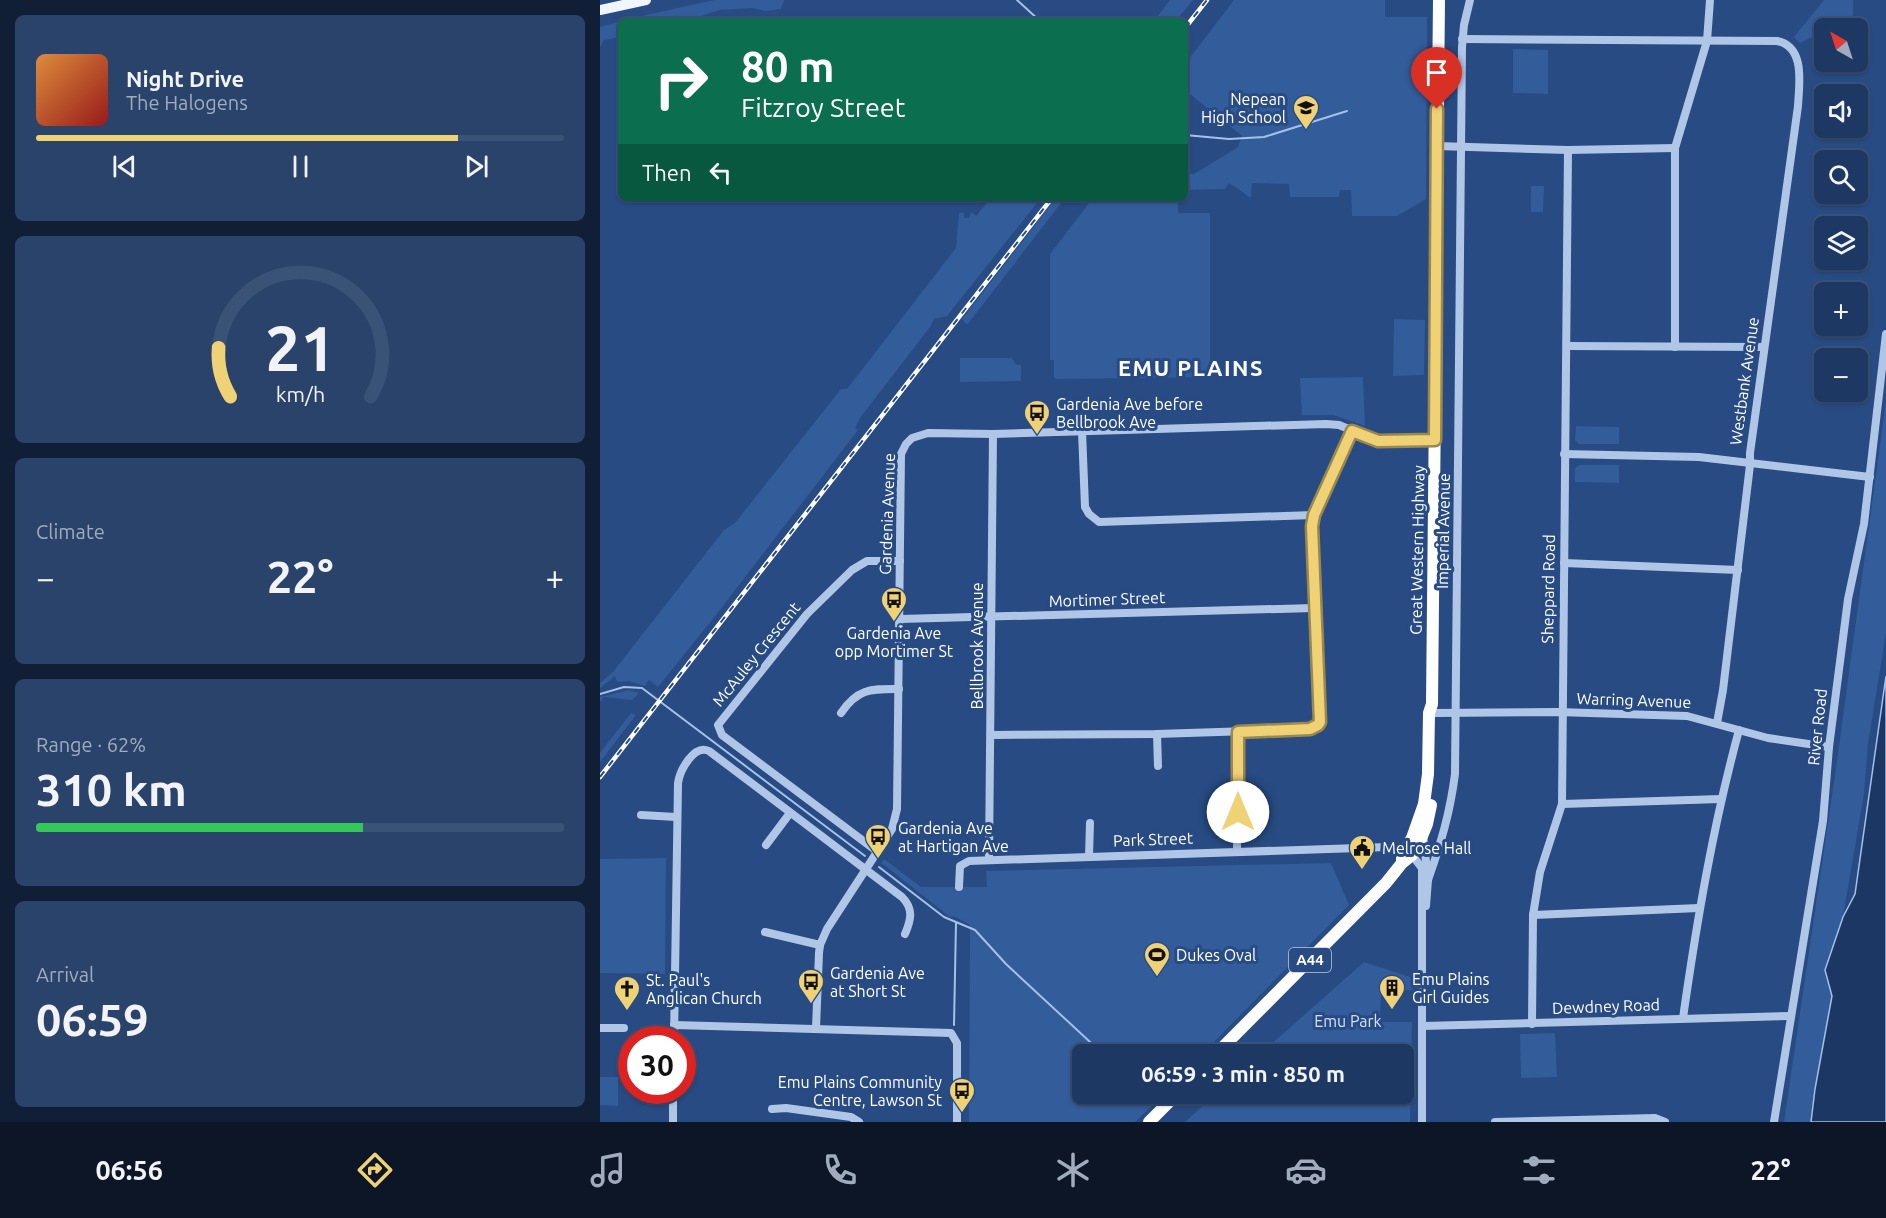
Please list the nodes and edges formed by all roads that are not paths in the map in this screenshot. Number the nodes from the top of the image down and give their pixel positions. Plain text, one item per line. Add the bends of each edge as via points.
1 (646, 0) edge
2 (1438, 0) edge
3 (1470, 0) edge
4 (1710, 0) edge
5 (600, 10) edge
6 (1462, 39) junction
7 (1707, 41) junction
8 (1437, 146) junction
9 (1461, 147) junction
10 (1675, 148) junction
11 (1568, 150) junction
12 (1886, 334) edge
13 (1567, 346) junction
14 (1676, 347) junction
15 (1764, 347) junction
16 (1082, 431) junction
17 (1352, 431) junction
18 (993, 434) junction
19 (1435, 440) junction
20 (1564, 454) junction
21 (1750, 461) junction
22 (1870, 477) junction
23 (1314, 515) junction
24 (900, 561) junction
25 (1564, 563) junction
26 (1738, 570) junction
27 (1314, 608) junction
28 (991, 617) junction
29 (900, 619) junction
30 (899, 689) junction
31 (1433, 708) junction
32 (1562, 712) junction
33 (841, 713) dead end
34 (1456, 713) junction
35 (1717, 723) junction
36 (1738, 730) junction
37 (1238, 732) junction
38 (1157, 734) junction
39 (991, 735) junction
40 (1829, 747) junction
41 (1158, 766) dead end
42 (1720, 799) junction
43 (1562, 804) junction
44 (790, 813) junction
45 (641, 815) dead end
46 (676, 817) junction
47 (1090, 823) dead end
48 (1423, 835) junction
49 (766, 845) dead end
50 (878, 852) junction
51 (1237, 852) junction
52 (1089, 856) junction
53 (1407, 856) junction
54 (989, 859) junction
55 (865, 871) junction
56 (1428, 880) junction
57 (959, 887) dead end
58 (1699, 908) junction
59 (1533, 915) junction
60 (1423, 918) junction
61 (765, 932) dead end
62 (905, 934) dead end
63 (820, 945) junction
64 (1790, 1016) junction
65 (1683, 1018) junction
66 (1532, 1024) junction
67 (674, 1025) joint
68 (1423, 1026) junction
69 (600, 1028) edge
70 (618, 1028) edge
71 (816, 1028) junction
72 (1226, 1044) edge
73 (673, 1104) edge
74 (1167, 1104) edge
75 (772, 1109) dead end
76 (673, 1122) edge
77 (859, 1122) edge
78 (957, 1122) edge
79 (1149, 1122) edge
80 (1422, 1122) edge
81 (1495, 1122) edge
82 (1665, 1122) edge
83 (1774, 1122) edge

1 - 5 main road
2 - 8 highway, Great Western Highway / A44
3 - 6 street, Imperial Avenue
4 - 7 street
6 - 7 street
6 - 9 street, Imperial Avenue
7 - 10 street
7 - 15 street, Westbank Avenue via 1777,41 1789,47 1798,59 1798,106
8 - 9 street
8 - 19 highway, Great Western Highway / A44
9 - 11 street
9 - 34 street, Imperial Avenue
10 - 11 street
10 - 14 street
11 - 13 street, Sheppard Road
12 - 22 street, River Road
13 - 14 street
13 - 20 street, Sheppard Road
14 - 15 street
15 - 21 street, Westbank Avenue
16 - 17 street, Gardenia Avenue via 1326,424
16 - 18 street, Gardenia Avenue
16 - 23 street via 1085,507 1100,522
17 - 19 street, Gardenia Avenue via 1378,441
17 - 23 street
18 - 24 street, Gardenia Avenue via 928,433 915,436 906,444 901,454
18 - 28 street, Bellbrook Avenue
19 - 31 highway, Great Western Highway / A44
20 - 21 street
20 - 25 street, Sheppard Road
21 - 22 street
21 - 26 street, Westbank Avenue
22 - 40 street, River Road via 1848,599
23 - 27 street
24 - 29 street, Gardenia Avenue
24 - 50 street, McAuley Crescent via 867,561 852,570 807,614 718,725 722,735
25 - 26 street
25 - 32 street, Sheppard Road
26 - 35 street, Westbank Avenue
27 - 28 street, Mortimer Street
27 - 37 street via 1319,723 1310,729
28 - 29 street, Mortimer Street
28 - 39 street, Bellbrook Avenue
29 - 30 street, Gardenia Avenue
30 - 33 street via 870,689
30 - 50 street, Gardenia Avenue via 897,809 892,829
31 - 34 street, Warring Avenue
31 - 48 highway, Great Western Highway / A44 via 1432,798
31 - 53 highway, Great Western Highway / A44 via 1424,804
32 - 34 street, Warring Avenue
32 - 35 street, Warring Avenue via 1687,716
32 - 43 street, Sheppard Road
34 - 56 street, Imperial Avenue via 1450,810
35 - 36 street, Warring Avenue
36 - 40 street, Warring Avenue
36 - 42 street
37 - 38 street
37 - 51 street
38 - 39 street
38 - 41 street
39 - 54 street, Bellbrook Avenue
40 - 64 street, River Road via 1823,821
42 - 43 street
42 - 58 street
43 - 59 street, Sheppard Road via 1540,872
44 - 46 street via 709,751 701,749 680,774
44 - 49 street
44 - 55 street
45 - 46 street
46 - 67 street
47 - 52 street
48 - 53 highway, Great Western Highway / A44
48 - 56 street
50 - 55 street, Gardenia Avenue
51 - 52 street, Park Street
51 - 53 street, Park Street via 1388,847
52 - 54 street, Park Street
53 - 60 street via 1422,868
53 - 72 highway, Great Western Highway / A44 via 1386,883
54 - 57 street, Park Street via 962,864
55 - 62 street via 909,905 911,915
55 - 63 street, Gardenia Avenue
56 - 60 street
58 - 59 street
58 - 65 street
59 - 66 street, Sheppard Road
60 - 68 street
61 - 63 street
63 - 71 street, Gardenia Avenue
64 - 65 street, Dewdney Road
64 - 83 street, River Road
65 - 66 street, Dewdney Road
66 - 68 street, Dewdney Road
67 - 71 street
68 - 80 street
69 - 70 street
71 - 78 street via 954,1036
73 - 76 street
74 - 79 highway
75 - 77 street via 840,1115
81 - 82 street via 1655,1118

